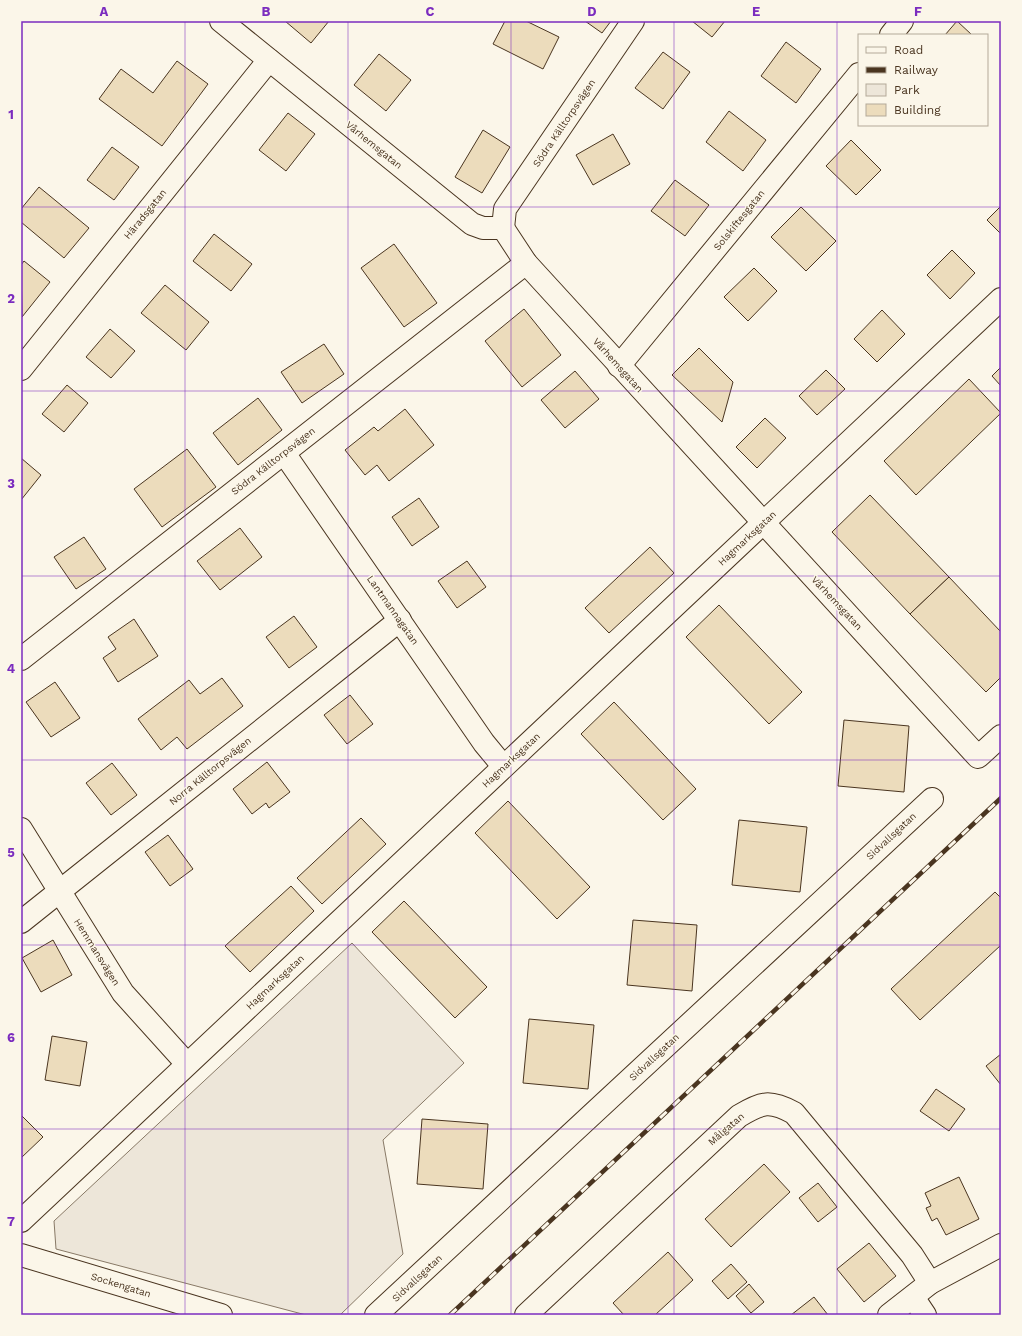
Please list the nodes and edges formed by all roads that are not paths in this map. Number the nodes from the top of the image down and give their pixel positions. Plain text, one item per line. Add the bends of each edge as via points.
1 (221, 21) edge
2 (633, 21) edge
3 (902, 21) edge
4 (892, 34) edge
5 (269, 60) junction
6 (858, 75) edge
7 (503, 228) junction
8 (526, 263) junction
9 (1001, 299) edge
10 (619, 366) junction
11 (21, 369) edge
12 (284, 453) junction
13 (763, 523) junction
14 (400, 620) junction
15 (21, 659) edge
16 (1001, 736) edge
17 (503, 766) junction
18 (932, 799) dead end
19 (21, 829) edge
20 (60, 891) junction
21 (21, 922) edge
22 (187, 1064) junction
23 (21, 1221) edge
24 (1001, 1245) edge
25 (21, 1255) edge
26 (930, 1283) junction
27 (913, 1296) junction
28 (221, 1315) edge
29 (376, 1315) edge
30 (526, 1315) edge
31 (889, 1315) edge
32 (925, 1315) edge

1 - 5 street, Vårhemsgatan
2 - 7 street, Södra Källtorpsvägen via 505,209
3 - 4 street
5 - 7 street, Vårhemsgatan via 472,224 482,228
5 - 11 street, Häradsgatan
6 - 10 street, Solskiftesgatan
7 - 8 street, Vårhemsgatan
8 - 10 street, Vårhemsgatan
8 - 12 street, Södra Källtorpsvägen
9 - 13 street, Hagmarksgatan
10 - 13 street, Vårhemsgatan
12 - 14 street, Lantmannagatan
12 - 15 street, Södra Källtorpsvägen
13 - 16 street, Vårhemsgatan via 978,757
13 - 17 street, Hagmarksgatan
14 - 17 street, Lantmannagatan via 484,743
14 - 20 street, Norra Källtorpsvägen
17 - 22 street, Hagmarksgatan
18 - 29 street, Sidvallsgatan
19 - 20 street, Hemmansvägen
20 - 21 street, Norra Källtorpsvägen
20 - 22 street, Hemmansvägen via 123,993
22 - 23 street, Hagmarksgatan
24 - 26 street
25 - 28 street, Sockengatan
26 - 27 street
26 - 30 street, Målgatan via 912,1255 794,1113 778,1104 756,1106 739,1116
27 - 31 street
27 - 32 street

